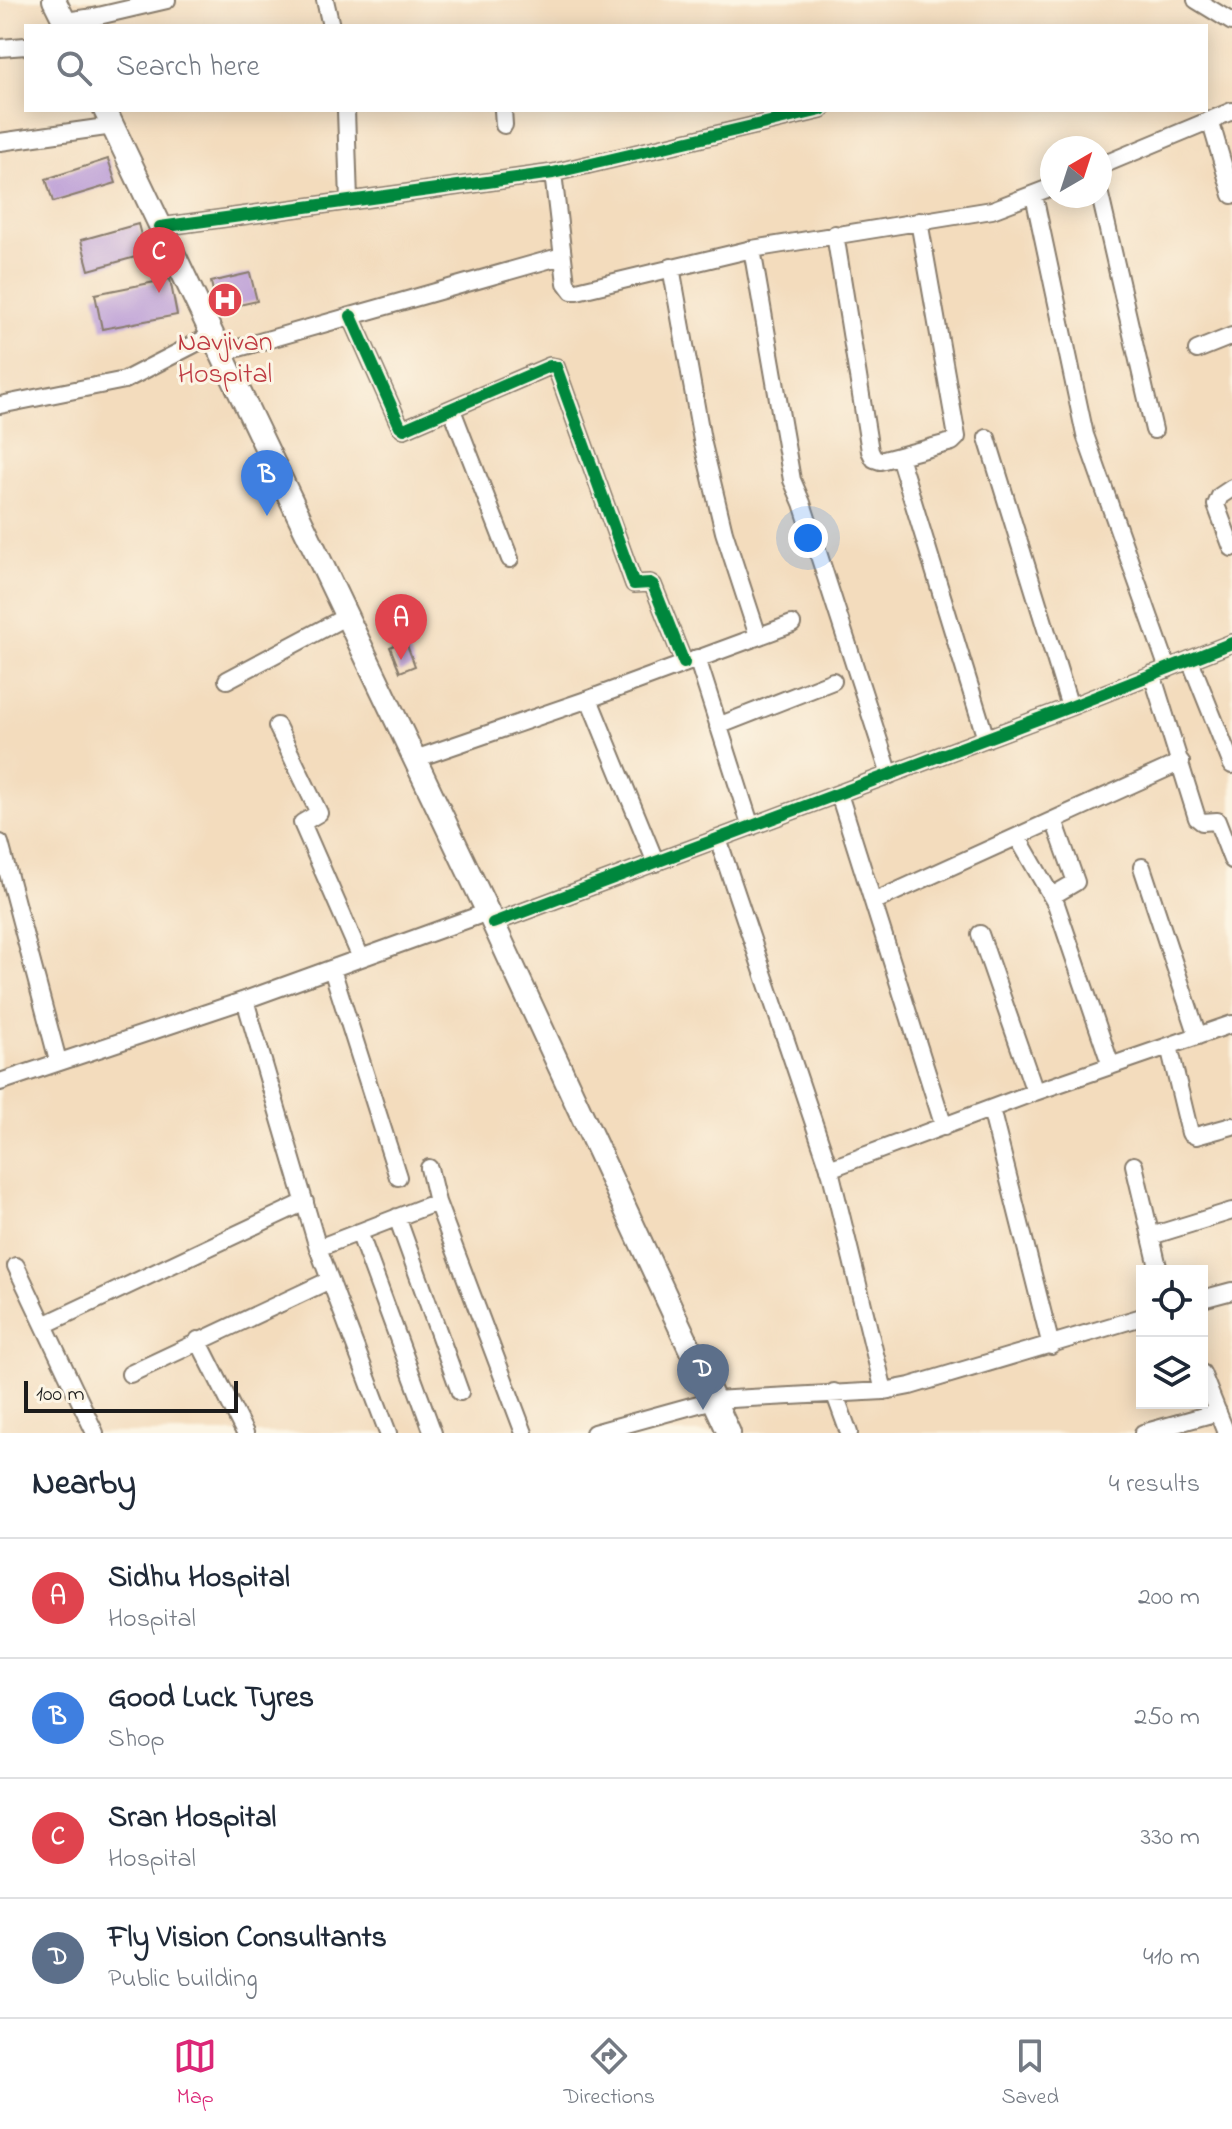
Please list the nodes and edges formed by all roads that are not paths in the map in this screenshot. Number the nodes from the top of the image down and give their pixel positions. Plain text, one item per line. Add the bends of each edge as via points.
1 (54, 0) edge
2 (167, 0) edge
3 (325, 0) edge
4 (1196, 0) edge
5 (1232, 22) edge
6 (66, 24) edge
7 (331, 24) edge
8 (24, 46) edge
9 (0, 48) edge
10 (1232, 111) edge
11 (346, 112) edge
12 (812, 112) edge
13 (109, 118) edge
14 (1210, 120) junction
15 (0, 142) edge
16 (1112, 161) edge
17 (553, 173) junction
18 (1040, 192) edge
19 (1034, 195) junction
20 (1232, 195) edge
21 (349, 201) junction
22 (1103, 208) edge
23 (919, 221) junction
24 (160, 227) junction
25 (835, 234) junction
26 (752, 249) junction
27 (562, 256) junction
28 (671, 267) junction
29 (351, 316) junction
30 (1232, 336) edge
31 (216, 344) junction
32 (1197, 350) dead end
33 (0, 405) edge
34 (452, 410) junction
35 (1154, 430) dead end
36 (987, 438) dead end
37 (899, 456) junction
38 (1232, 488) edge
39 (1232, 548) edge
40 (510, 559) dead end
41 (347, 616) junction
42 (792, 624) dead end
43 (758, 636) junction
44 (1232, 643) edge
45 (1190, 660) junction
46 (690, 661) junction
47 (1160, 672) junction
48 (227, 680) dead end
49 (833, 681) dead end
50 (589, 699) junction
51 (1070, 707) junction
52 (277, 726) dead end
53 (718, 726) junction
54 (986, 739) junction
55 (415, 759) junction
56 (1181, 762) junction
57 (1232, 765) edge
58 (890, 775) junction
59 (839, 794) junction
60 (1054, 820) junction
61 (751, 827) junction
62 (1018, 838) junction
63 (718, 839) junction
64 (0, 843) edge
65 (1232, 860) edge
66 (656, 863) junction
67 (1142, 867) dead end
68 (1052, 896) junction
69 (873, 902) junction
70 (491, 918) junction
71 (980, 934) dead end
72 (361, 958) junction
73 (332, 969) junction
74 (245, 1000) junction
75 (1232, 1024) edge
76 (1198, 1036) junction
77 (1169, 1046) junction
78 (58, 1061) junction
79 (1111, 1066) junction
80 (0, 1082) edge
81 (1035, 1092) junction
82 (991, 1109) junction
83 (1232, 1126) edge
84 (944, 1127) junction
85 (1134, 1165) dead end
86 (429, 1168) dead end
87 (829, 1169) junction
88 (398, 1177) dead end
89 (305, 1202) junction
90 (437, 1202) junction
91 (1232, 1211) edge
92 (397, 1217) junction
93 (359, 1232) junction
94 (1151, 1236) junction
95 (318, 1248) junction
96 (1158, 1265) edge
97 (16, 1266) dead end
98 (330, 1280) junction
99 (1232, 1291) edge
100 (1208, 1297) edge
101 (1136, 1319) edge
102 (44, 1325) junction
103 (198, 1340) junction
104 (1051, 1346) junction
105 (130, 1374) dead end
106 (1208, 1388) edge
107 (884, 1391) junction
108 (460, 1392) dead end
109 (834, 1392) junction
110 (713, 1400) junction
111 (1218, 1412) junction
112 (95, 1433) edge
113 (245, 1433) edge
114 (388, 1433) edge
115 (433, 1433) edge
116 (524, 1433) edge
117 (594, 1433) edge
118 (729, 1433) edge
119 (849, 1433) edge
120 (1143, 1433) edge
121 (1226, 1433) edge

1 - 6 main road
2 - 6 street
3 - 7 street
4 - 5 street
8 - 9 street
10 - 14 street
11 - 21 street
12 - 17 street
13 - 15 street
13 - 24 main road
14 - 16 street
14 - 20 street
17 - 21 street
17 - 27 street
18 - 19 street
19 - 23 street via 992,210
19 - 47 street via 1085,435
21 - 24 street
22 - 35 street
23 - 25 street
23 - 37 street via 957,437
24 - 31 main road
25 - 26 street
25 - 37 street via 871,455 880,461
26 - 28 street
26 - 58 street via 792,480
27 - 28 street via 572,291
27 - 29 street
28 - 43 street via 702,440 724,532
29 - 31 street
29 - 34 street via 402,428
30 - 32 street
31 - 33 street via 125,380
31 - 41 main road
34 - 40 street
34 - 46 street via 556,367 634,584 653,585
36 - 51 street
37 - 54 street
38 - 39 street via 1216,505
41 - 48 street
41 - 55 main road
42 - 43 street
43 - 46 street
44 - 45 street
45 - 47 street
45 - 57 street
46 - 50 street
46 - 53 street
47 - 51 street
47 - 56 street
49 - 53 street
50 - 55 street
50 - 66 street
51 - 54 street
52 - 72 street via 319,813 302,823
53 - 61 street
54 - 58 street
55 - 70 main road
56 - 60 street
56 - 65 street via 1197,818 1219,823
58 - 59 street
59 - 61 street
59 - 69 street
60 - 62 street
60 - 68 street via 1076,882
61 - 63 street
62 - 68 street
62 - 69 street
63 - 66 street
63 - 87 street
64 - 78 street
66 - 70 street
67 - 76 street
68 - 79 street
69 - 84 street
70 - 72 street
70 - 110 main road
71 - 81 street
72 - 73 street
73 - 74 street
73 - 88 street
74 - 78 street
74 - 89 street
75 - 76 street
76 - 77 street
77 - 79 street
77 - 83 street via 1190,1133
78 - 80 street
79 - 81 street
81 - 82 street
82 - 84 street
82 - 104 street
84 - 87 street
85 - 94 street
86 - 90 street
87 - 107 street
89 - 95 street
89 - 102 street
90 - 92 street
90 - 116 street
91 - 94 street
92 - 93 street
92 - 108 street
93 - 95 street
93 - 115 street
94 - 96 street
95 - 98 street
97 - 102 street
98 - 103 street
98 - 114 street
99 - 100 street
101 - 104 street
102 - 112 street
103 - 105 street
103 - 113 street
104 - 107 street
106 - 111 street
107 - 109 street
109 - 110 street
109 - 119 street
110 - 117 street
110 - 118 main road
111 - 120 street
111 - 121 street

